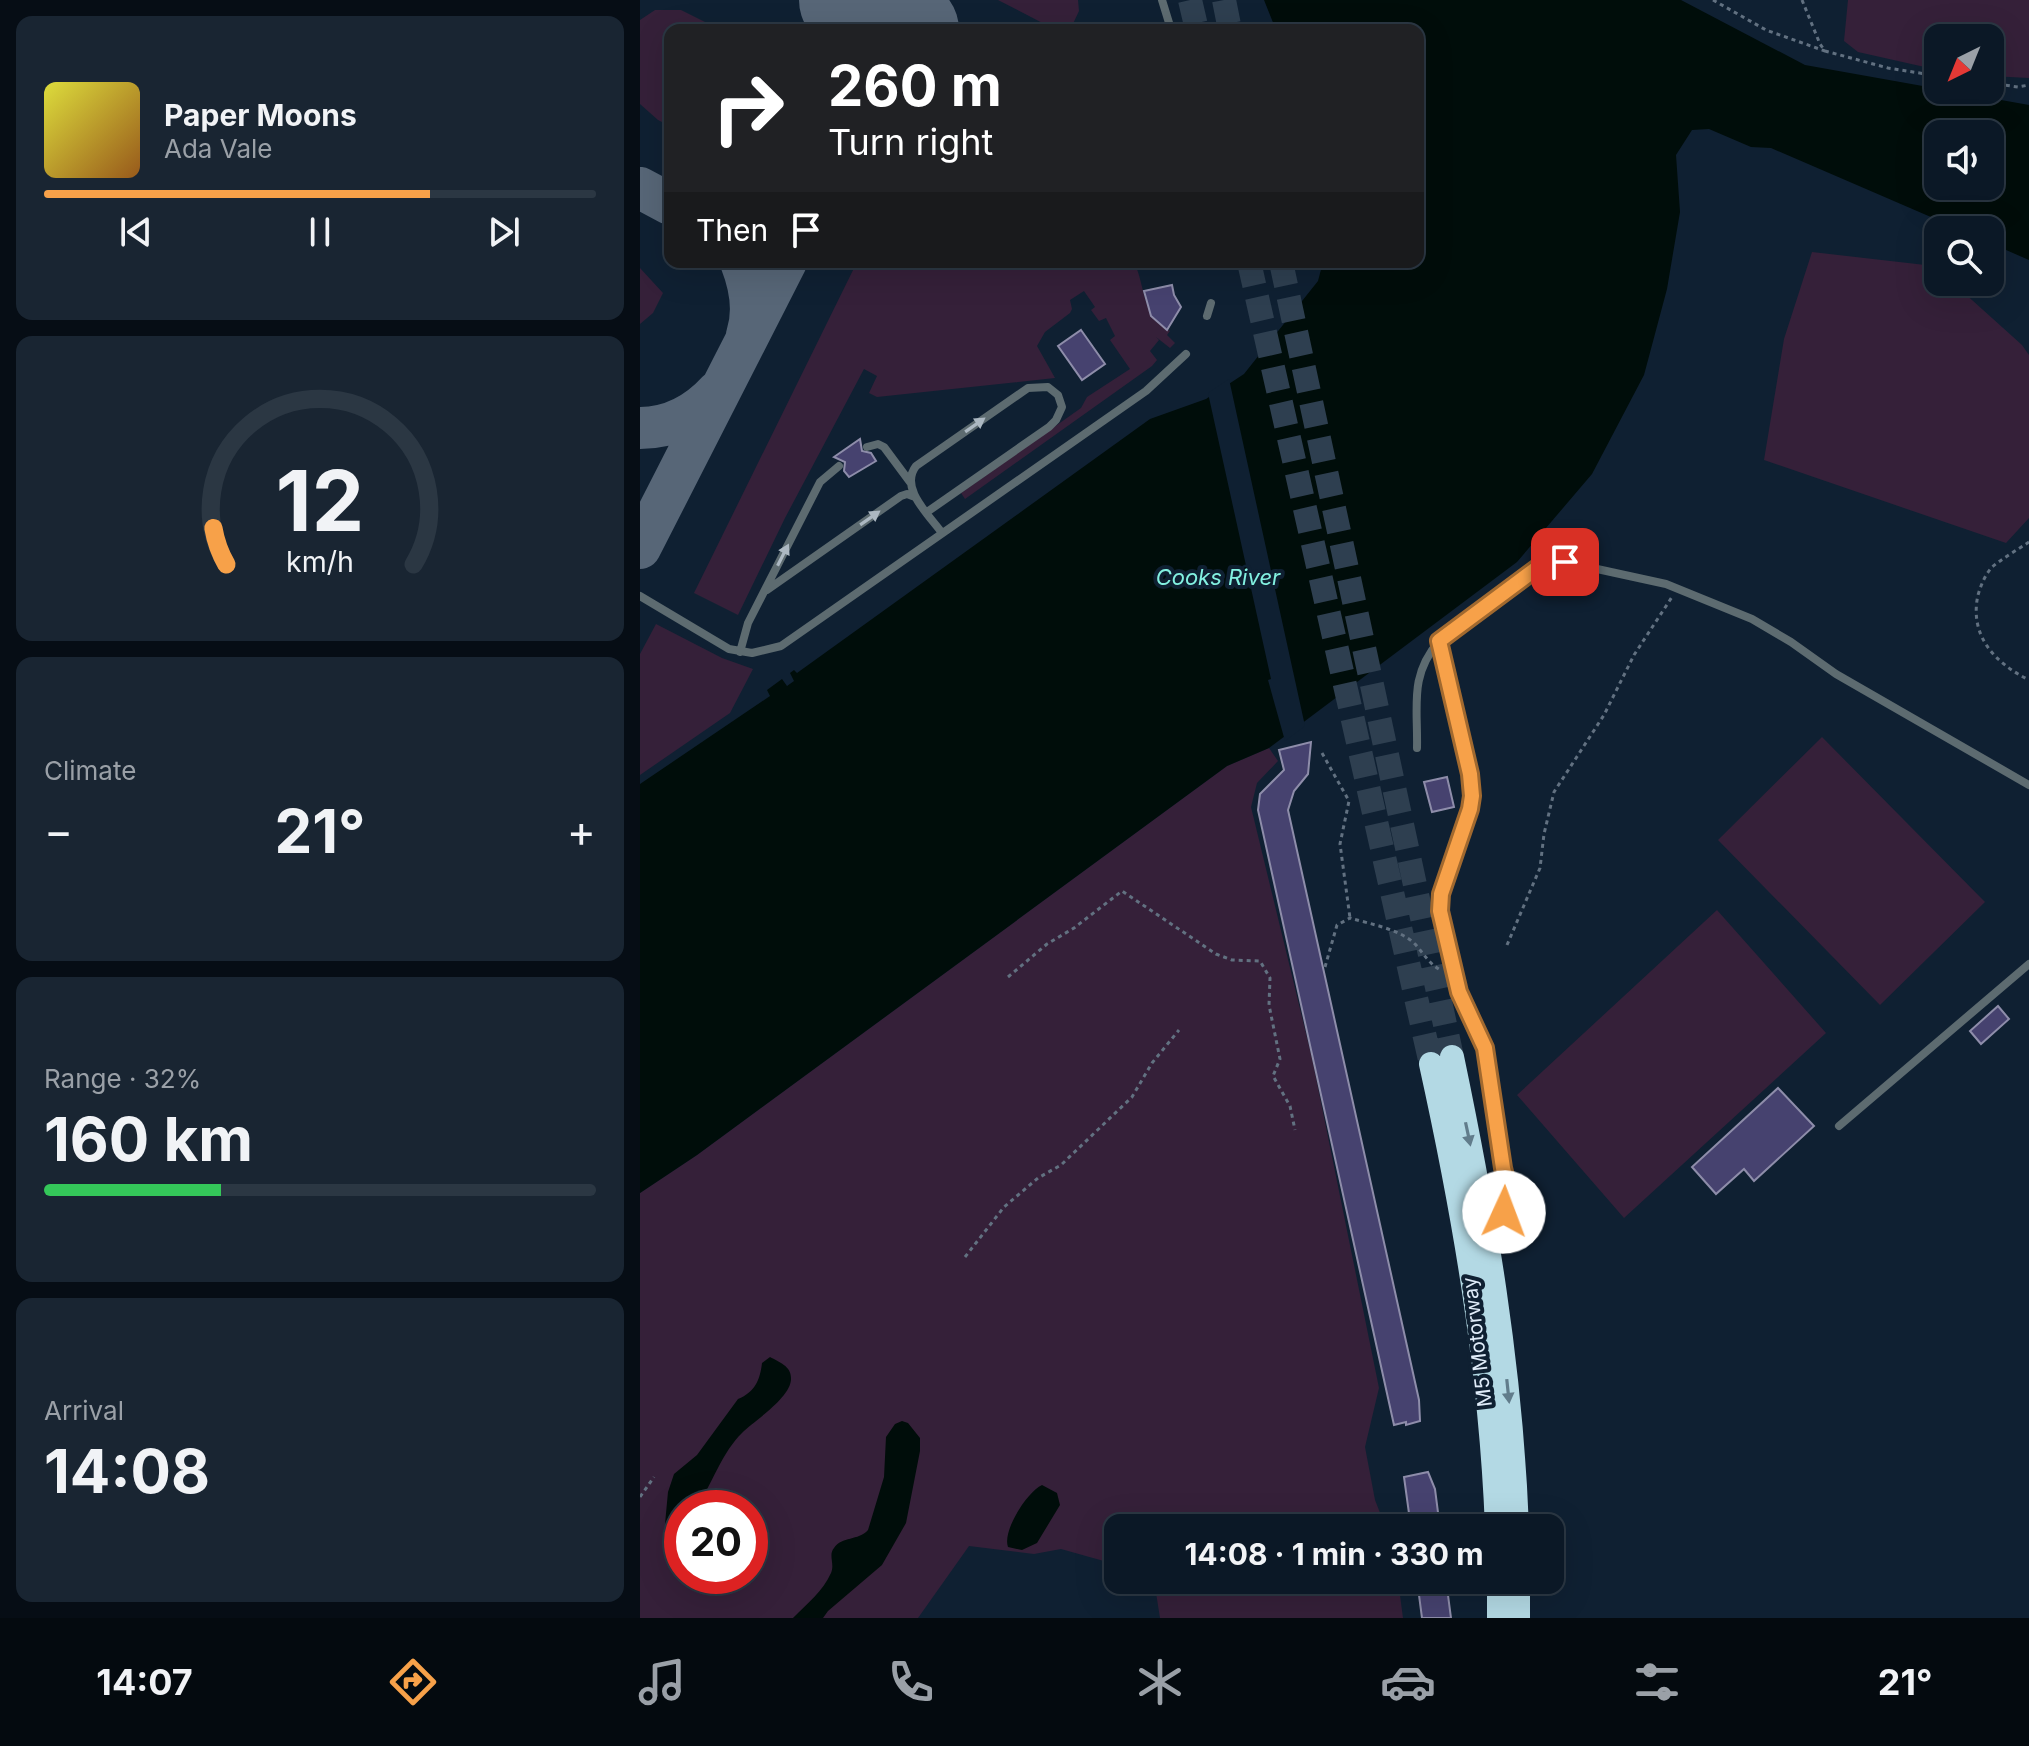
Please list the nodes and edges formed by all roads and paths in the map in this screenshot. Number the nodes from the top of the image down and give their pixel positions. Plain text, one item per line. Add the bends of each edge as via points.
1 (1162, 0) edge
2 (1713, 0) edge
3 (1802, 0) edge
4 (1169, 24) edge
5 (1825, 51) junction
6 (1924, 74) edge
7 (2004, 85) edge
8 (2029, 85) edge
9 (1211, 303) dead end
10 (1207, 316) dead end
11 (1186, 354) dead end
12 (867, 447) dead end
13 (839, 466) dead end
14 (910, 482) junction
15 (918, 500) junction
16 (927, 512) junction
17 (942, 533) junction
18 (2029, 542) edge
19 (1677, 590) junction
20 (640, 596) edge
21 (762, 597) junction
22 (1439, 641) junction
23 (740, 652) junction
24 (2029, 680) edge
25 (1417, 748) dead end
26 (1322, 753) dead end
27 (2029, 785) edge
28 (1350, 918) junction
29 (1507, 945) dead end
30 (2029, 964) edge
31 (1325, 967) dead end
32 (1453, 971) junction
33 (1008, 977) dead end
34 (1179, 1030) dead end
35 (1442, 1061) tunnel mouth
36 (1839, 1126) dead end
37 (1295, 1130) dead end
38 (1475, 1204) junction
39 (965, 1257) dead end
40 (654, 1477) dead end
41 (640, 1497) edge
42 (1496, 1514) edge
43 (1516, 1514) edge

1 - 4 lane
2 - 5 path via 1766,30
3 - 5 path
5 - 6 path
7 - 8 path
9 - 10 lane
11 - 17 lane via 1146,391
12 - 14 lane via 884,447
21 -> 13 lane via 820,482
14 - 15 lane
14 -> 16 lane via 922,461 1028,388 1048,387 1062,401 1049,427
15 - 16 lane
21 -> 15 lane via 901,496
16 - 17 lane
17 - 23 lane via 781,646
18 - 24 path via 1991,569 1975,609 1985,644
19 - 22 lane via 1565,562 1541,565
19 - 27 lane via 1752,619
19 - 29 path via 1554,792 1540,868
20 - 23 lane
21 - 23 lane
22 - 25 lane via 1419,673
22 - 32 lane via 1472,796 1441,894
26 - 28 path via 1349,801 1340,844
28 - 31 path via 1337,925
28 - 32 path via 1413,942 1438,969
30 - 36 lane
32 - 38 lane via 1485,1048 1511,1199 1509,1210
33 - 37 path via 1122,891 1216,954 1260,961 1270,978 1269,1005 1280,1059 1273,1076 1290,1106
34 - 39 path via 1132,1097 1061,1165 1004,1207
35 - 38 highway, M5 Motorway
38 - 42 highway, M5 Motorway
38 -> 43 highway, M5 Motorway via 1506,1377
40 - 41 path

